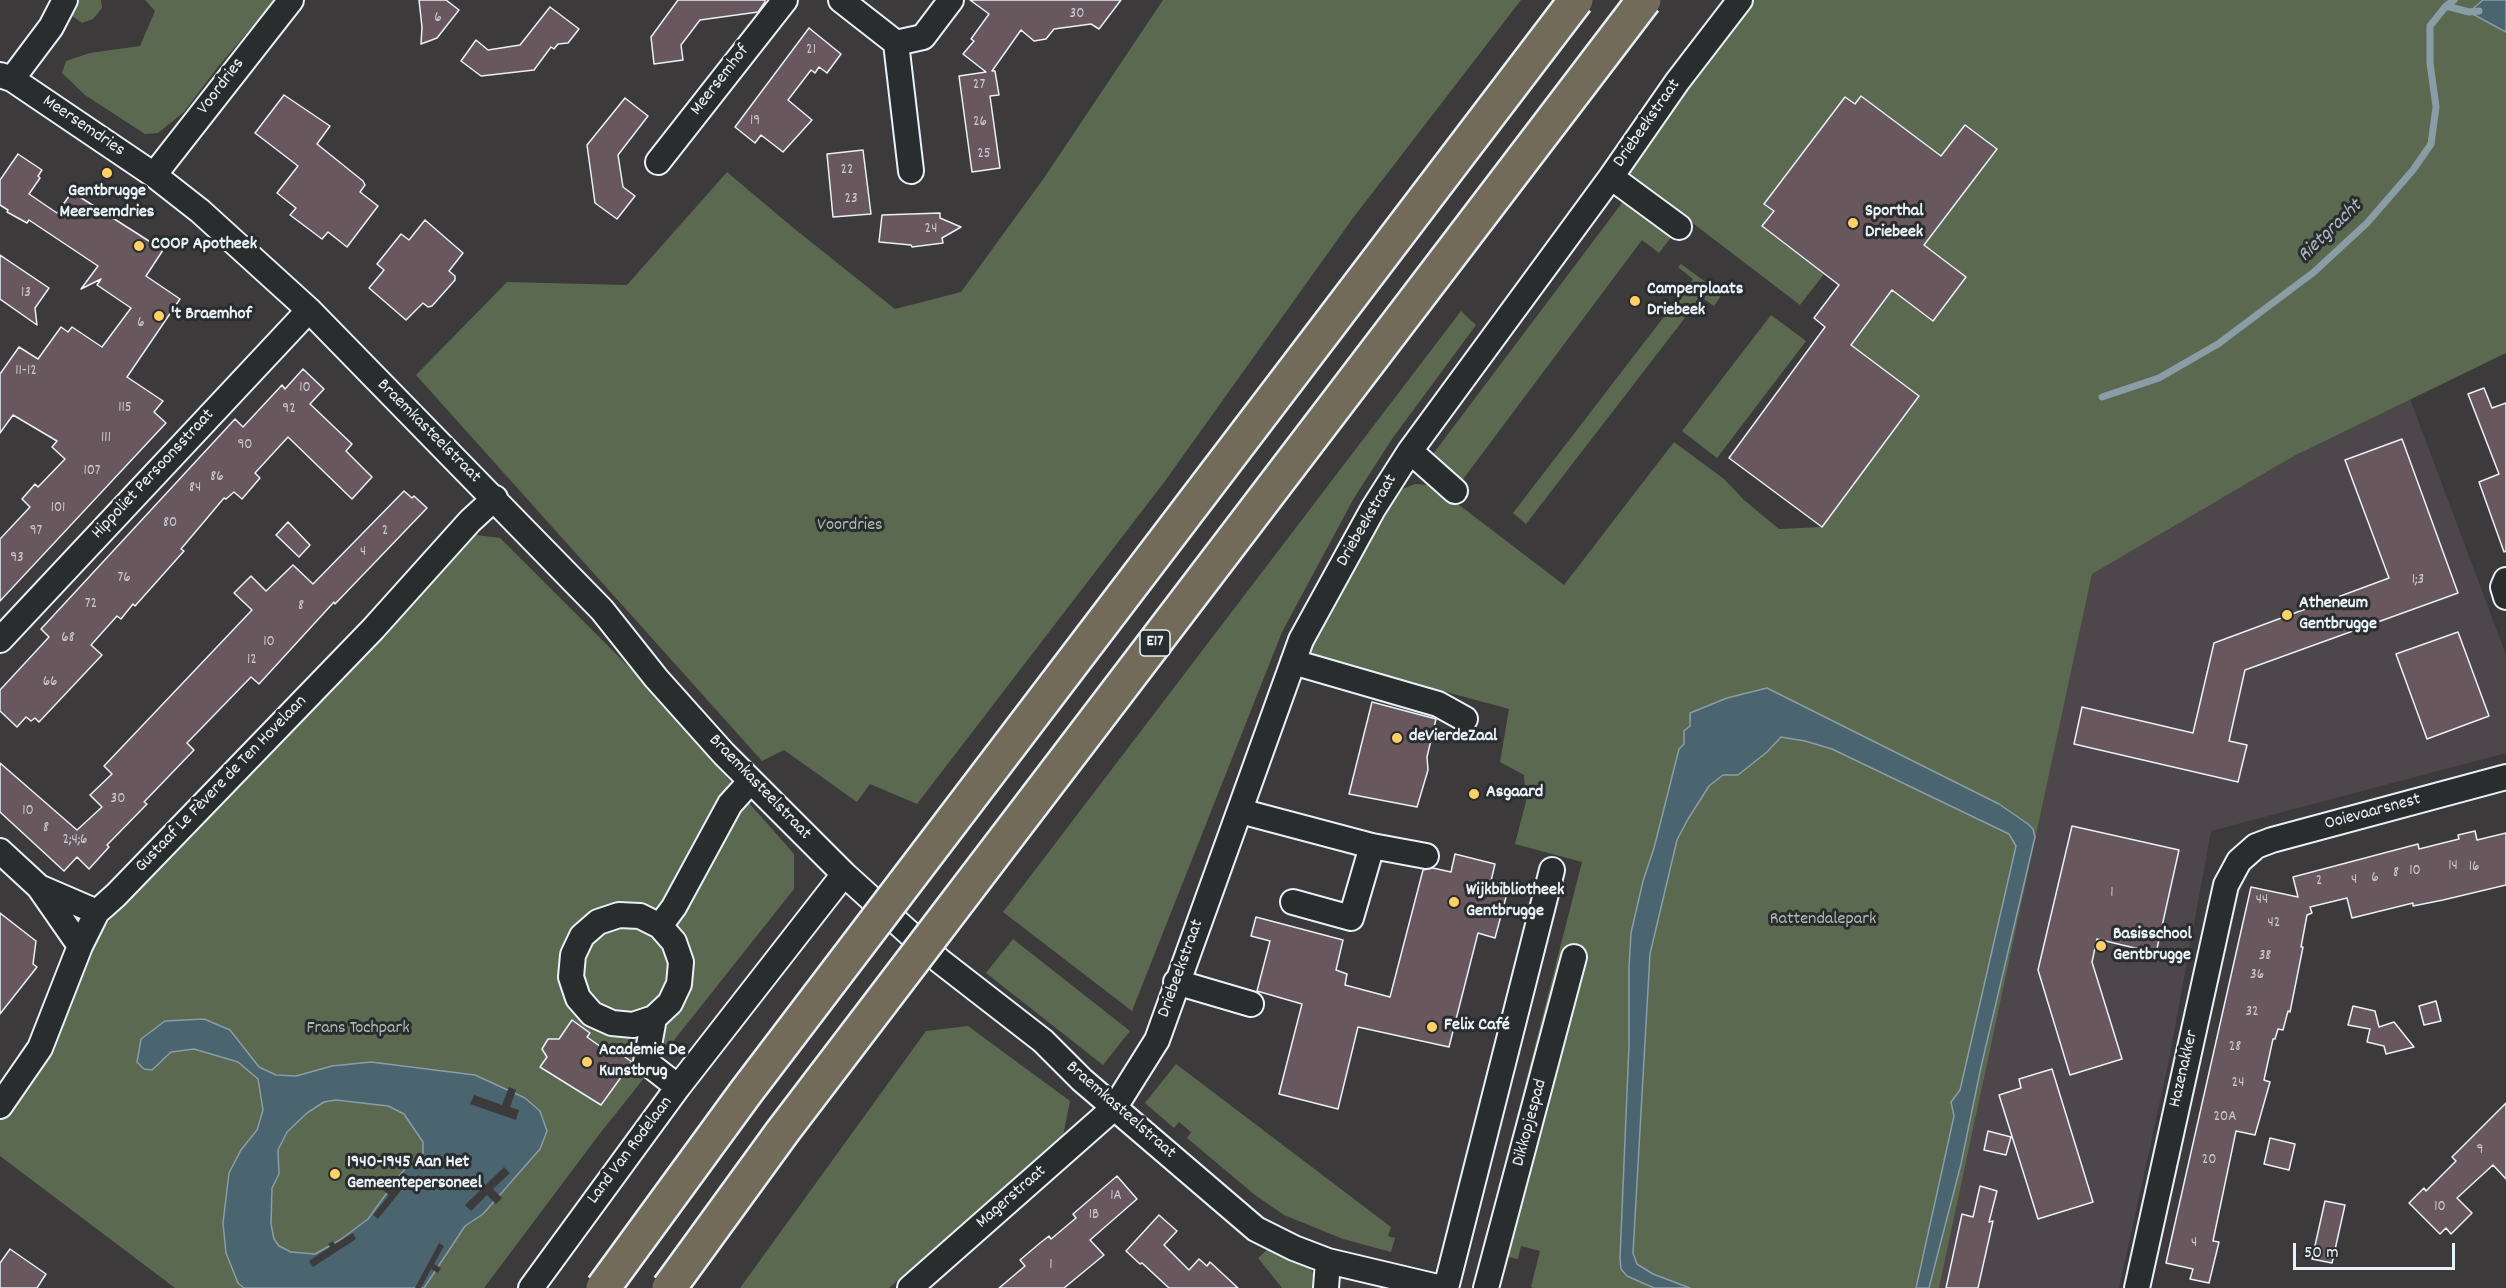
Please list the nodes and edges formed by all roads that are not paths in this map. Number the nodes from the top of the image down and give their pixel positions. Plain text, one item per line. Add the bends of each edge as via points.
1 (291, 0) edge
2 (785, 0) edge
3 (841, 0) edge
4 (951, 0) edge
5 (1576, 0) edge
6 (1644, 0) edge
7 (1740, 0) edge
8 (59, 1) edge
9 (896, 43) junction
10 (6, 77) edge
11 (658, 162) dead end
12 (910, 171) dead end
13 (154, 175) junction
14 (1611, 177) junction
15 (1679, 227) dead end
16 (309, 310) junction
17 (1410, 451) junction
18 (1455, 491) dead end
19 (495, 498) junction
20 (2506, 580) edge
21 (2506, 597) edge
22 (0, 640) edge
23 (1293, 662) junction
24 (1465, 719) dead end
25 (2506, 777) edge
26 (750, 782) junction
27 (1240, 811) junction
28 (1372, 846) junction
29 (0, 851) edge
30 (2244, 855) joint
31 (1426, 856) dead end
32 (1552, 870) dead end
33 (844, 874) junction
34 (39, 887) junction
35 (1293, 902) dead end
36 (97, 912) junction
37 (660, 926) junction
38 (80, 946) junction
39 (1574, 957) dead end
40 (1176, 982) junction
41 (1251, 1004) dead end
42 (654, 1018) junction
43 (678, 1087) junction
44 (0, 1106) edge
45 (1115, 1107) junction
46 (1328, 1261) junction
47 (531, 1288) edge
48 (603, 1288) edge
49 (669, 1288) edge
50 (910, 1288) edge
51 (1326, 1288) edge
52 (1444, 1288) edge
53 (1486, 1288) edge
54 (2137, 1288) edge

1 - 13 street, Voordries
2 - 11 street, Meersemhof
3 - 9 street
4 - 9 street via 923,37
5 - 48 highway, bridge via 753,1082
6 - 49 highway, E17, bridge via 783,1131
7 - 14 street, Driebeekstraat
8 - 10 street, Meersemdries via 51,27
9 - 12 street
10 - 13 street, Meersemdries
13 - 16 street, Braemkasteelstraat via 200,211
14 - 15 street
14 - 17 street, Driebeekstraat
16 - 19 street, Braemkasteelstraat
16 - 22 street, Hippoliet Persoonsstraat
17 - 18 street
17 - 23 street, Driebeekstraat via 1367,519 1301,640
19 - 26 street, Braemkasteelstraat via 602,610 656,678
19 - 36 street, Gustaaf Le Fèvere de Ten Hovelaan
20 - 21 street via 2502,587
23 - 24 street via 1438,704
23 - 27 street, Driebeekstraat
25 - 30 street, Ooievaarsnest via 2272,840
26 - 33 street, Braemkasteelstraat
26 - 37 street via 730,804 674,908
27 - 28 street
27 - 40 street, Driebeekstraat
28 - 31 street
28 - 35 street via 1351,918
29 - 34 street
30 - 54 street, Hazenakker via 2226,885
32 - 52 street
33 - 43 street, Land Van Rodelaan
33 - 45 street, Braemkasteelstraat via 940,961 1044,1041
34 - 36 street
34 - 38 street
36 - 38 street, Gustaaf Le Fèvere de Ten Hovelaan
37 - 42 street via 674,942 681,962 680,984 670,1003
37 - 42 street via 630,915 598,922 579,942 571,977 578,998 592,1014 612,1023 633,1025
38 - 44 street, Gustaaf Le Fèvere de Ten Hovelaan via 40,1048
39 - 53 street, Dikkopjespad
40 - 41 street
40 - 45 street, Driebeekstraat via 1157,1040
42 - 43 street via 646,1062
43 - 47 street, Land Van Rodelaan
45 - 46 street, Braemkasteelstraat via 1256,1229
45 - 50 street, Magerstraat
46 - 51 street
46 - 52 street, Braemkasteelstraat

